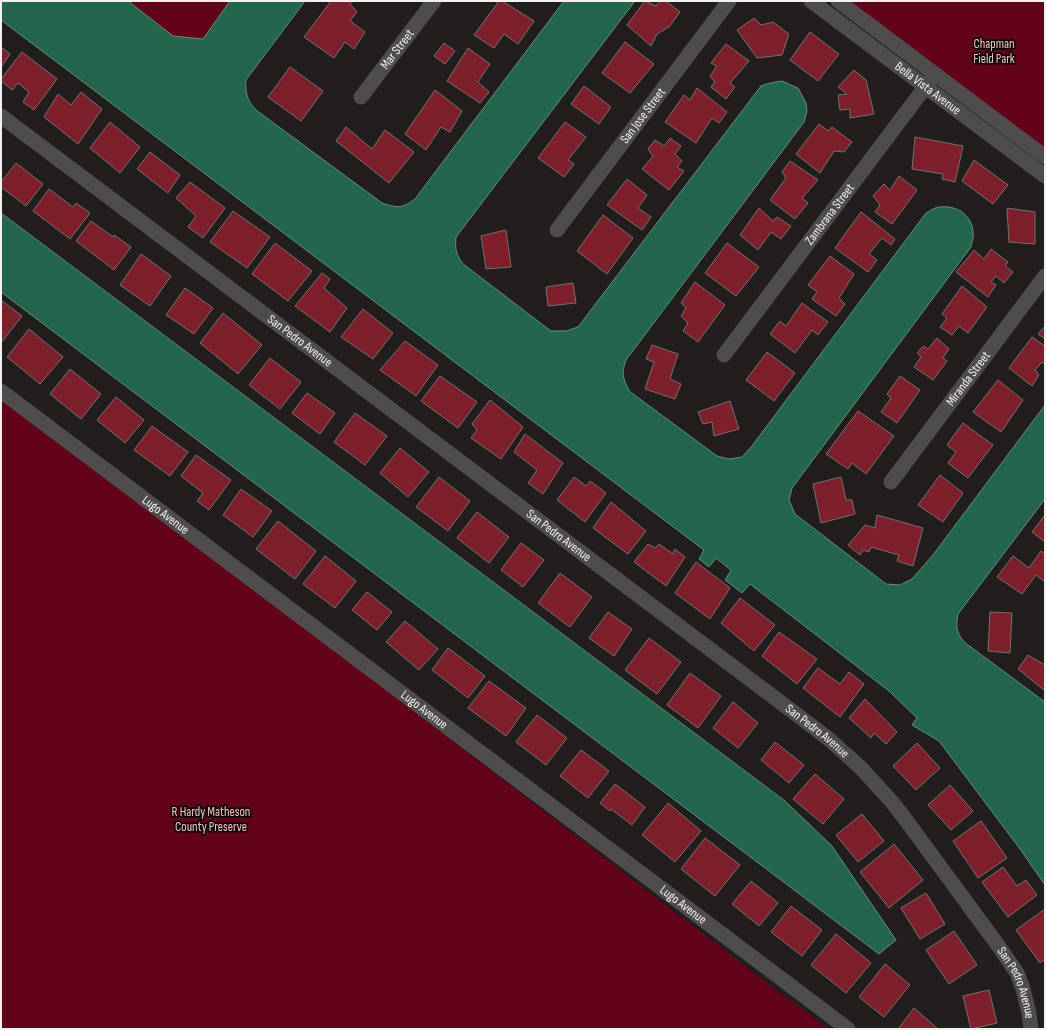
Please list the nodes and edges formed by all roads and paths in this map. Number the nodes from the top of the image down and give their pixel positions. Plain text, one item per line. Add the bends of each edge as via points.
1 (434, 1) edge
2 (729, 1) edge
3 (812, 1) edge
4 (838, 1) edge
5 (935, 74) junction
6 (926, 87) junction
7 (361, 97) dead end
8 (1, 116) edge
9 (1045, 157) edge
10 (1045, 176) edge
11 (557, 230) dead end
12 (1045, 276) edge
13 (724, 355) dead end
14 (1, 391) edge
15 (891, 482) dead end
16 (848, 1029) edge
17 (1031, 1029) edge

1 - 7 street, Mar Street
2 - 11 street, San Jose Street
3 - 6 street, Bella Vista Avenue
4 - 5 street, Bella Vista Avenue
5 - 6 street, Zambrana Street
5 - 9 street, Bella Vista Avenue
6 - 10 street, Bella Vista Avenue
6 - 13 street, Zambrana Street
8 - 17 street, San Pedro Avenue via 800,717 848,756 903,816 1004,953 1021,981
12 - 15 street, Miranda Street
14 - 16 street, Lugo Avenue

